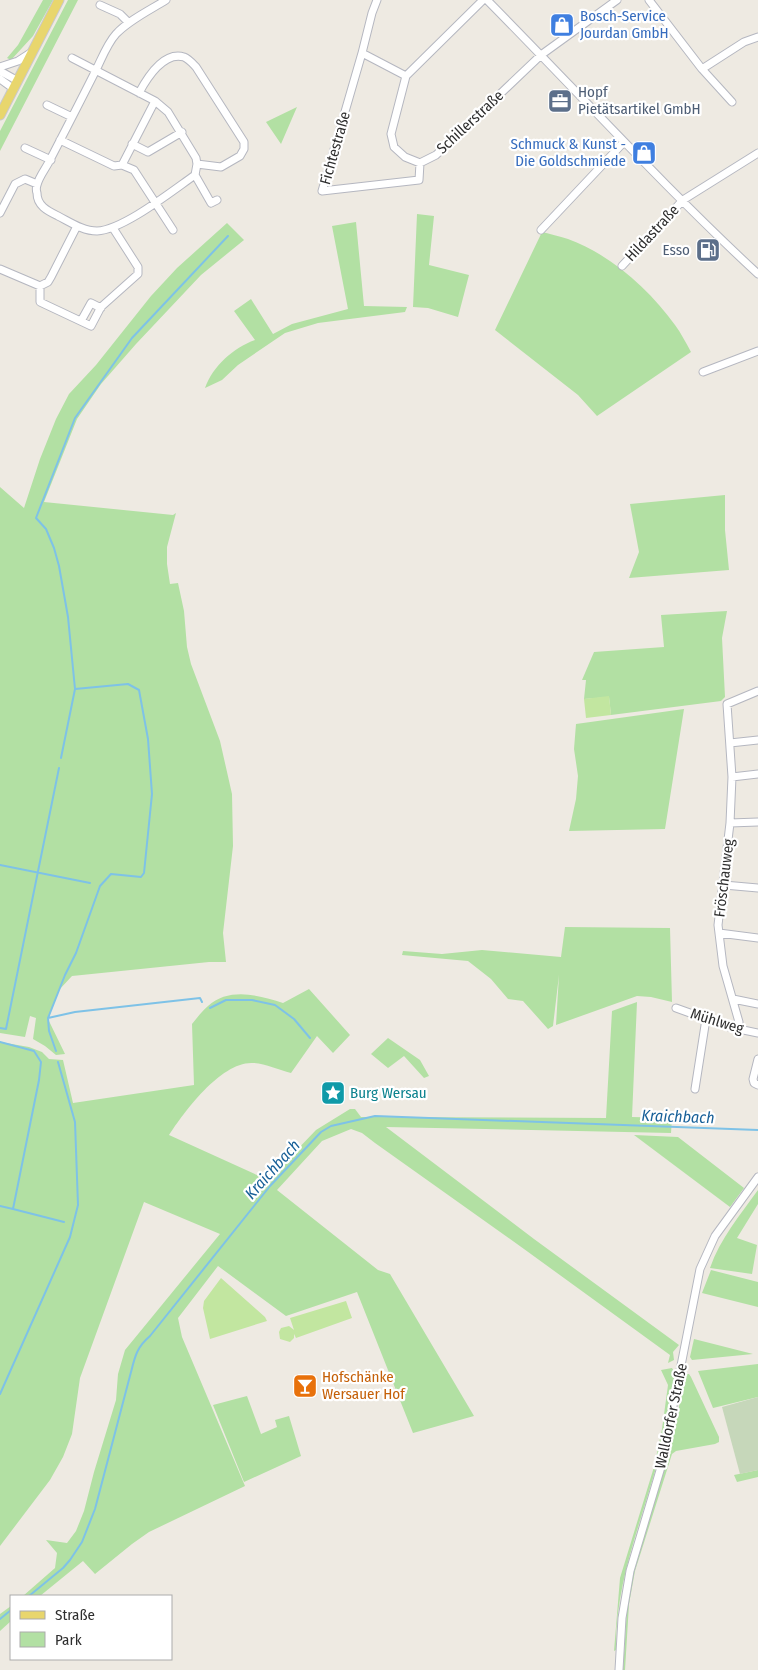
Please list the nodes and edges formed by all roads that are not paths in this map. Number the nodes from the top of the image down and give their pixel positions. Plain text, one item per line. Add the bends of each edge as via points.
1 (59, 0) edge
2 (166, 0) edge
3 (377, 0) edge
4 (482, 0) edge
5 (487, 0) edge
6 (617, 0) edge
7 (649, 0) edge
8 (100, 5) dead end
9 (129, 23) junction
10 (758, 37) edge
11 (32, 52) junction
12 (362, 53) junction
13 (542, 55) junction
14 (72, 58) dead end
15 (0, 69) edge
16 (702, 69) junction
17 (96, 70) junction
18 (406, 76) junction
19 (0, 80) edge
20 (16, 85) junction
21 (139, 93) junction
22 (155, 101) junction
23 (732, 102) dead end
24 (47, 106) dead end
25 (0, 116) edge
26 (72, 117) junction
27 (182, 132) junction
28 (60, 140) junction
29 (624, 142) junction
30 (132, 144) junction
31 (26, 148) dead end
32 (758, 153) edge
33 (50, 160) junction
34 (420, 163) junction
35 (197, 164) junction
36 (122, 165) junction
37 (195, 175) junction
38 (37, 184) junction
39 (217, 200) dead end
40 (683, 200) junction
41 (156, 202) junction
42 (0, 213) edge
43 (77, 226) junction
44 (113, 228) junction
45 (173, 230) dead end
46 (541, 230) dead end
47 (622, 266) dead end
48 (0, 269) edge
49 (758, 274) edge
50 (40, 286) junction
51 (101, 308) junction
52 (81, 321) junction
53 (758, 352) edge
54 (703, 372) dead end
55 (758, 691) edge
56 (758, 740) edge
57 (730, 743) junction
58 (758, 774) edge
59 (732, 777) junction
60 (758, 822) edge
61 (730, 823) junction
62 (724, 885) junction
63 (758, 888) edge
64 (719, 933) junction
65 (758, 938) edge
66 (733, 999) junction
67 (758, 1004) edge
68 (676, 1008) dead end
69 (706, 1019) junction
70 (738, 1030) junction
71 (758, 1033) edge
72 (758, 1059) edge
73 (758, 1085) edge
74 (695, 1089) dead end
75 (758, 1177) edge
76 (619, 1670) edge

1 - 11 main road
2 - 9 street
3 - 12 street, Fichtestraße
4 - 18 street, Schillerstraße
5 - 13 street
6 - 13 street, Schillerstraße
7 - 16 street
8 - 9 street via 120,14
9 - 17 street via 113,38
10 - 16 street via 744,42
11 - 15 street
11 - 20 main road
12 - 18 street
12 - 34 street, Fichtestraße via 322,191 418,180
13 - 29 street
13 - 34 street, Schillerstraße via 436,155
14 - 17 street
15 - 20 street
16 - 23 street
17 - 21 street
17 - 26 street
18 - 34 street, Schillerstraße via 391,134 394,147 405,158
19 - 20 street
20 - 25 main road
21 - 22 street
21 - 35 street via 154,68 177,56 186,58 196,67 245,146 240,156 221,166
22 - 27 street via 168,112
22 - 30 street
24 - 26 street
26 - 28 street
27 - 30 street via 148,152
27 - 35 street
28 - 33 street
28 - 36 street via 114,166
29 - 40 street
29 - 46 street
30 - 36 street
31 - 33 street
32 - 40 street, Hildastraße
33 - 38 street
35 - 37 street
36 - 41 street via 134,170
37 - 39 street via 211,203
37 - 41 street
38 - 42 street via 25,179 15,184
38 - 43 street via 36,194 42,207
40 - 47 street, Hildastraße
40 - 49 street
41 - 44 street
41 - 45 street
43 - 44 street via 92,230
43 - 50 street via 48,282
44 - 51 street via 138,267 138,274
48 - 50 street
50 - 52 street via 40,302
51 - 52 street via 91,326
51 - 52 street via 91,303
53 - 54 street
55 - 57 street, Fröschauweg via 727,704
56 - 57 street
57 - 59 street, Fröschauweg
58 - 59 street
59 - 61 street, Fröschauweg
60 - 61 street, Fröschauweg
61 - 62 street, Fröschauweg
62 - 63 street
62 - 64 street, Fröschauweg
64 - 65 street, Fröschauweg
64 - 66 street, Fröschauweg
66 - 67 street
66 - 70 street, Fröschauweg
68 - 69 street, Mühlweg
69 - 70 street, Mühlweg
69 - 74 street
70 - 71 street, Mühlweg
72 - 73 street via 753,1079
75 - 76 street, Walldorfer Straße via 715,1236 700,1269 661,1467 630,1571 622,1618

